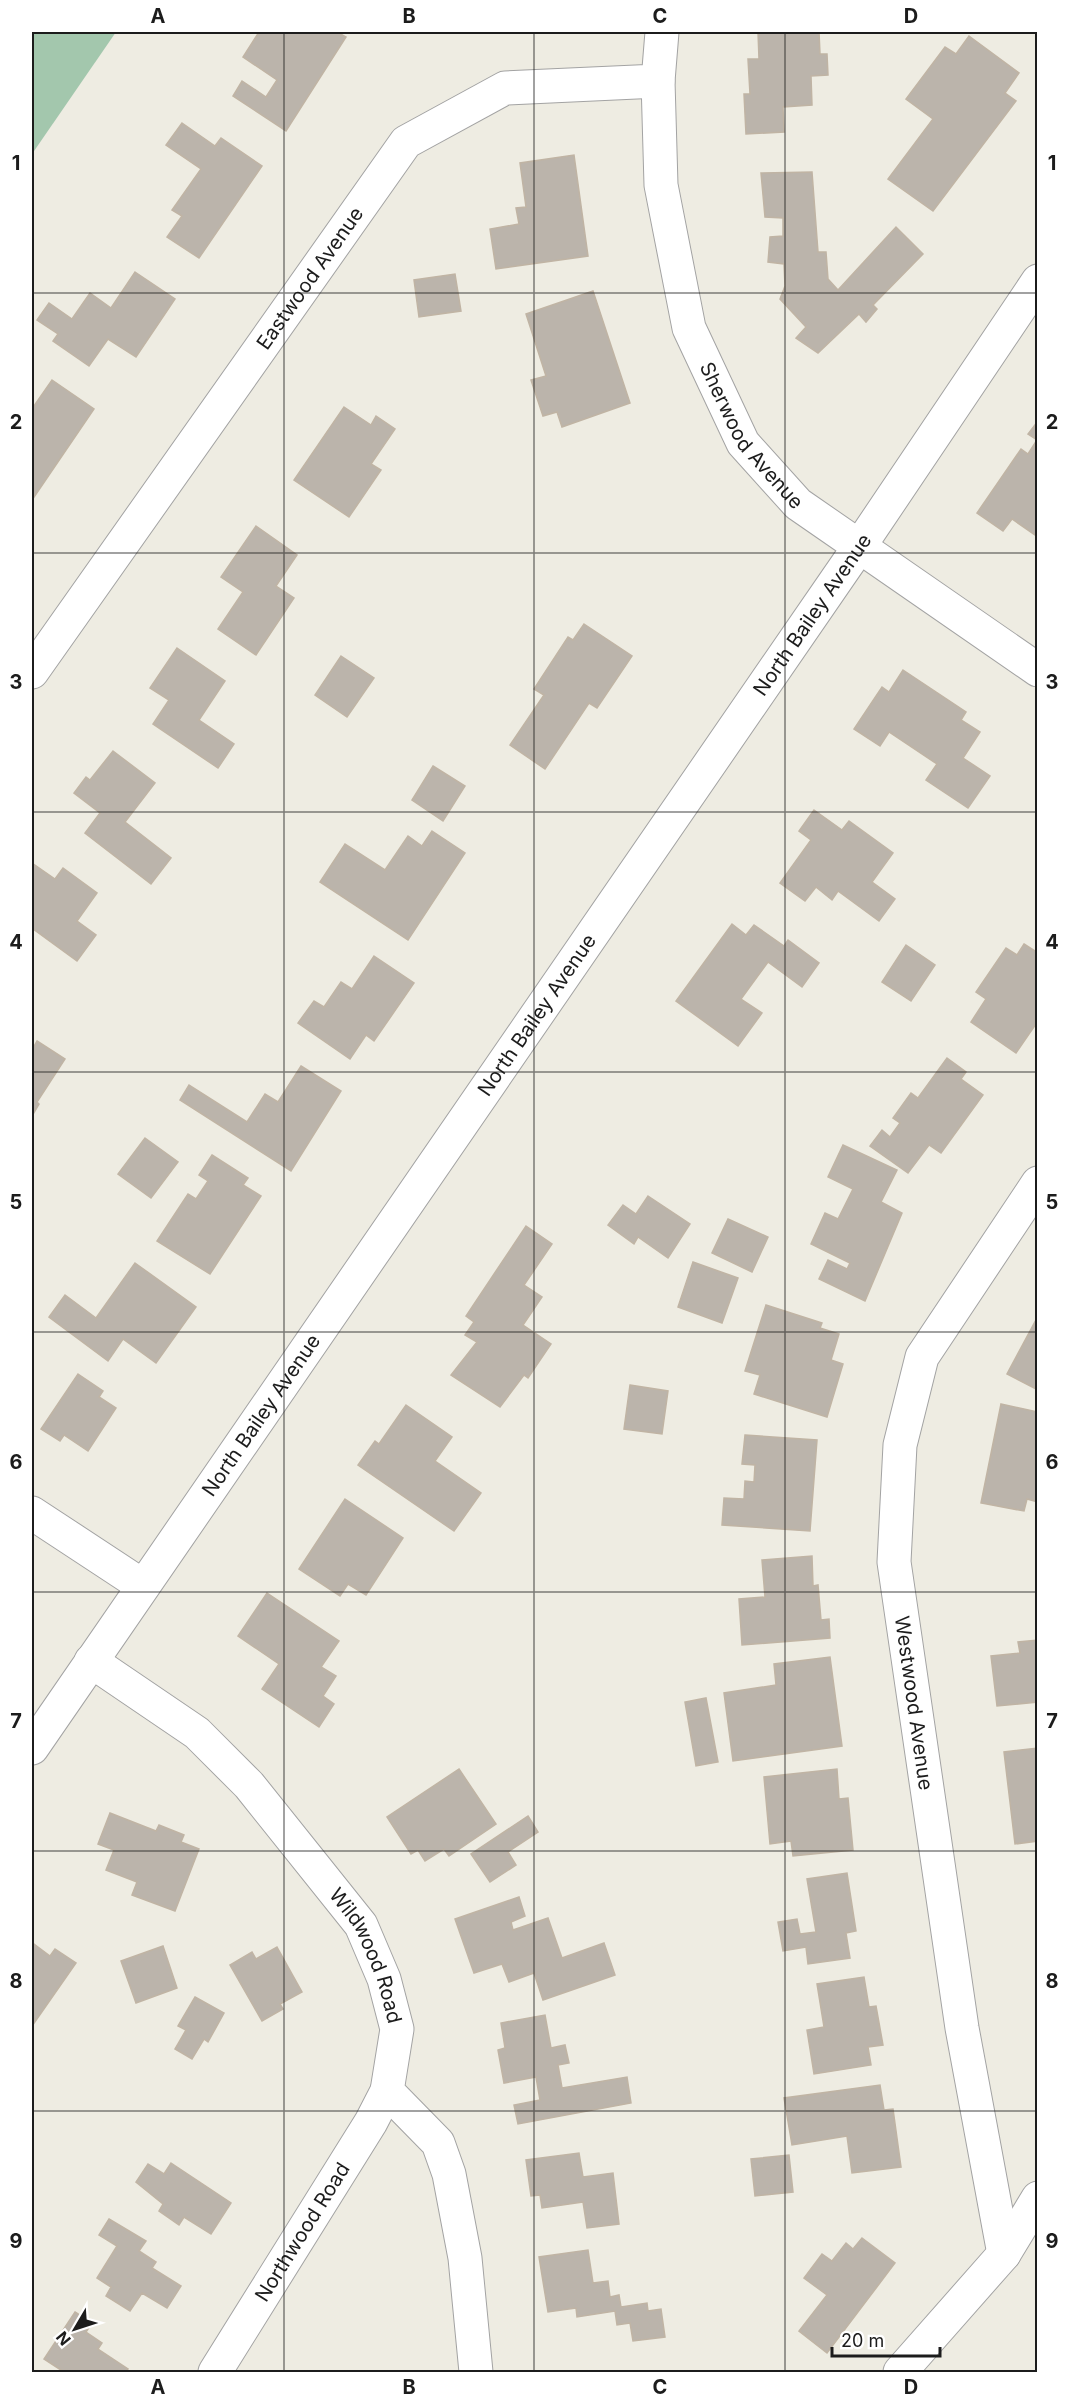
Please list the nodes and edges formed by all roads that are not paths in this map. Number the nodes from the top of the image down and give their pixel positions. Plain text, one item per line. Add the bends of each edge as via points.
1 (662, 32) edge
2 (658, 81) junction
3 (1038, 281) edge
4 (859, 547) junction
5 (1038, 670) edge
6 (32, 672) edge
7 (1038, 1183) edge
8 (32, 1514) edge
9 (143, 1586) junction
10 (91, 1661) junction
11 (32, 1748) edge
12 (387, 2091) junction
13 (1038, 2198) edge
14 (1004, 2254) junction
15 (215, 2373) edge
16 (477, 2373) edge
17 (900, 2373) edge

1 - 2 street
2 - 4 street, Sherwood Avenue via 661,185 689,328 743,443 798,504
2 - 6 street, Eastwood Avenue via 505,88 406,142
3 - 4 street, North Bailey Avenue
4 - 5 street, Sherwood Avenue
4 - 9 street, North Bailey Avenue
7 - 14 street, Westwood Avenue via 922,1357 900,1445 894,1562 962,2028
8 - 9 street
9 - 10 street, North Bailey Avenue
10 - 11 street, North Bailey Avenue
10 - 12 street, Wildwood Road via 197,1733 249,1785 361,1924 384,1979 397,2029
12 - 15 street, Northwood Road
12 - 16 street via 438,2143 449,2174 465,2258
13 - 14 street
14 - 17 street

